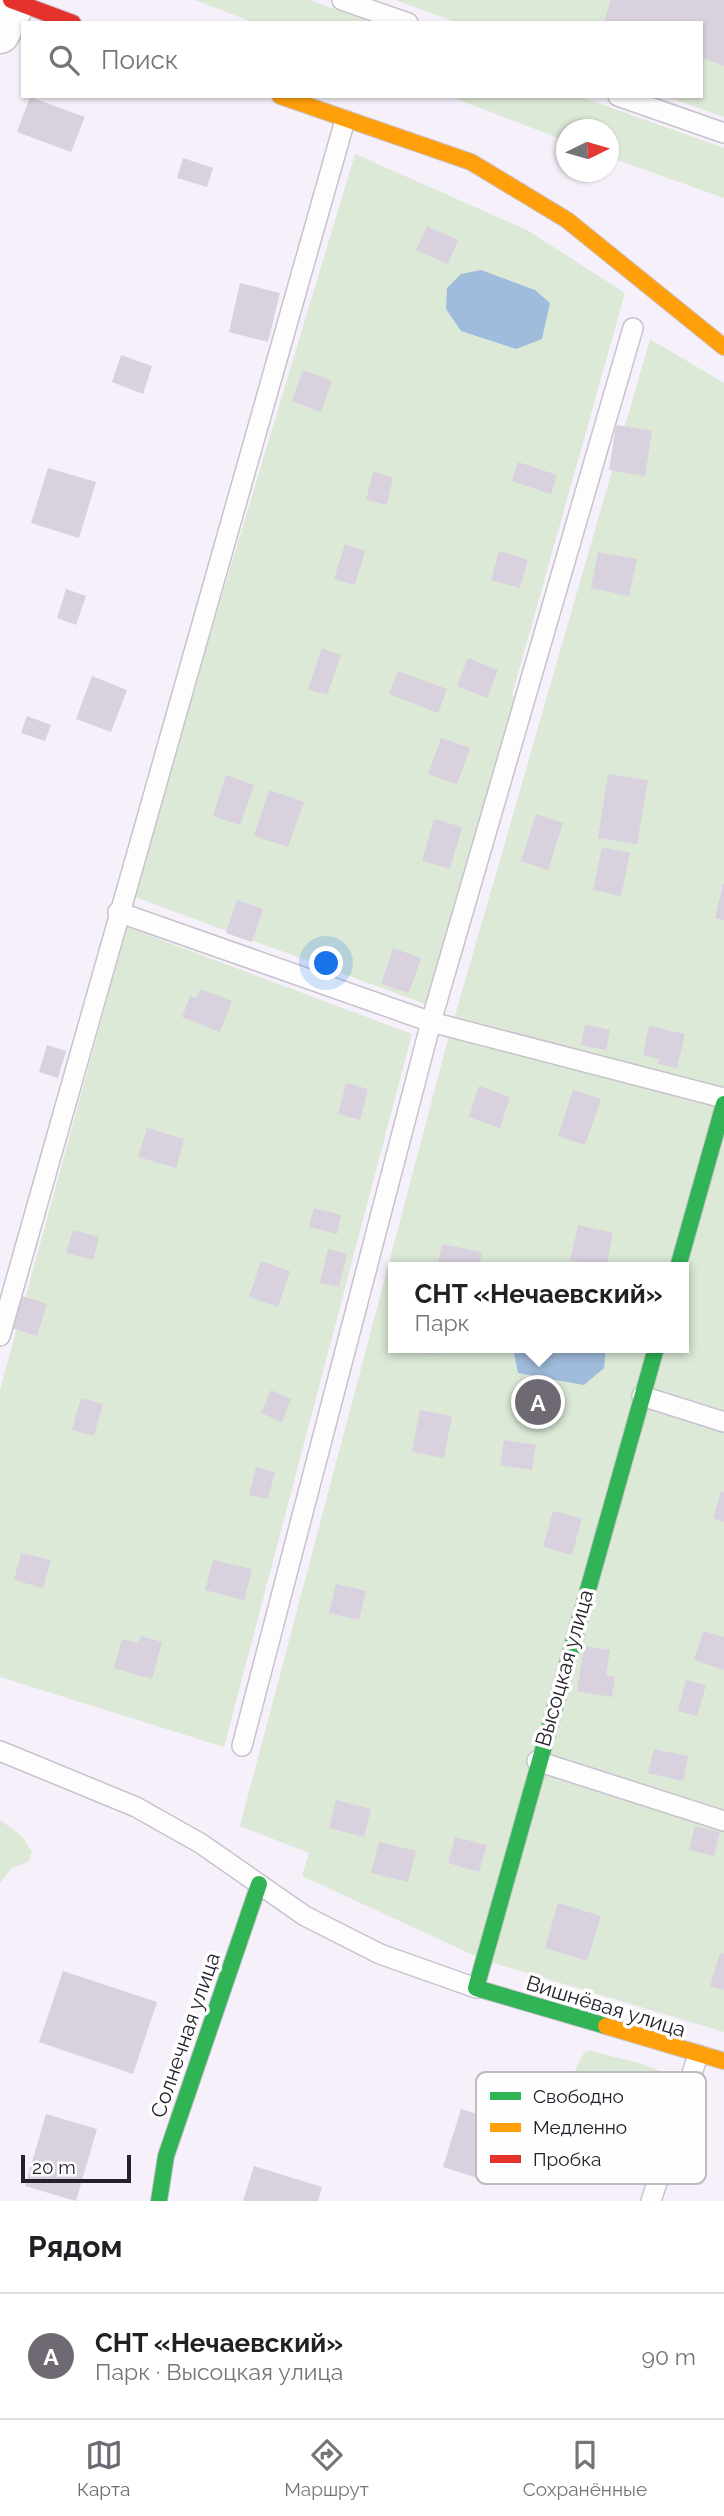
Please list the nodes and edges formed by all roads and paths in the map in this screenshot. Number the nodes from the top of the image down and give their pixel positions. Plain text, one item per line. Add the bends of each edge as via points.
1 (342, 0) edge
2 (9, 12) edge
3 (61, 21) edge
4 (402, 21) edge
5 (285, 98) edge
6 (624, 98) edge
7 (345, 120) junction
8 (724, 133) edge
9 (633, 328) dead end
10 (724, 347) edge
11 (118, 912) junction
12 (430, 1022) junction
13 (724, 1098) edge
14 (724, 1104) edge
15 (679, 1262) edge
16 (0, 1336) edge
17 (655, 1353) edge
18 (642, 1396) junction
19 (724, 1422) edge
20 (242, 1746) dead end
21 (0, 1751) edge
22 (537, 1761) junction
23 (724, 1821) edge
24 (259, 1884) junction
25 (476, 1988) junction
26 (698, 2055) junction
27 (724, 2061) edge
28 (693, 2072) edge
29 (656, 2184) edge
30 (159, 2201) edge
31 (651, 2201) edge

1 - 4 lane
2 - 3 street
5 - 7 street
6 - 8 lane
7 - 10 street via 471,162 543,205
7 - 11 lane
9 - 12 lane
11 - 12 lane
11 - 16 lane
12 - 13 lane
12 - 20 lane
14 - 15 street
17 - 18 street, Высоцкая улица
18 - 19 lane
18 - 22 street, Высоцкая улица
21 - 24 lane via 136,1807
22 - 23 lane
22 - 25 street, Высоцкая улица
24 - 25 lane via 305,1916 380,1954
24 - 30 street, Солнечная улица via 166,2156
25 - 26 street, Вишнёвая улица
26 - 27 street, Вишнёвая улица
26 - 28 lane
29 - 31 lane

